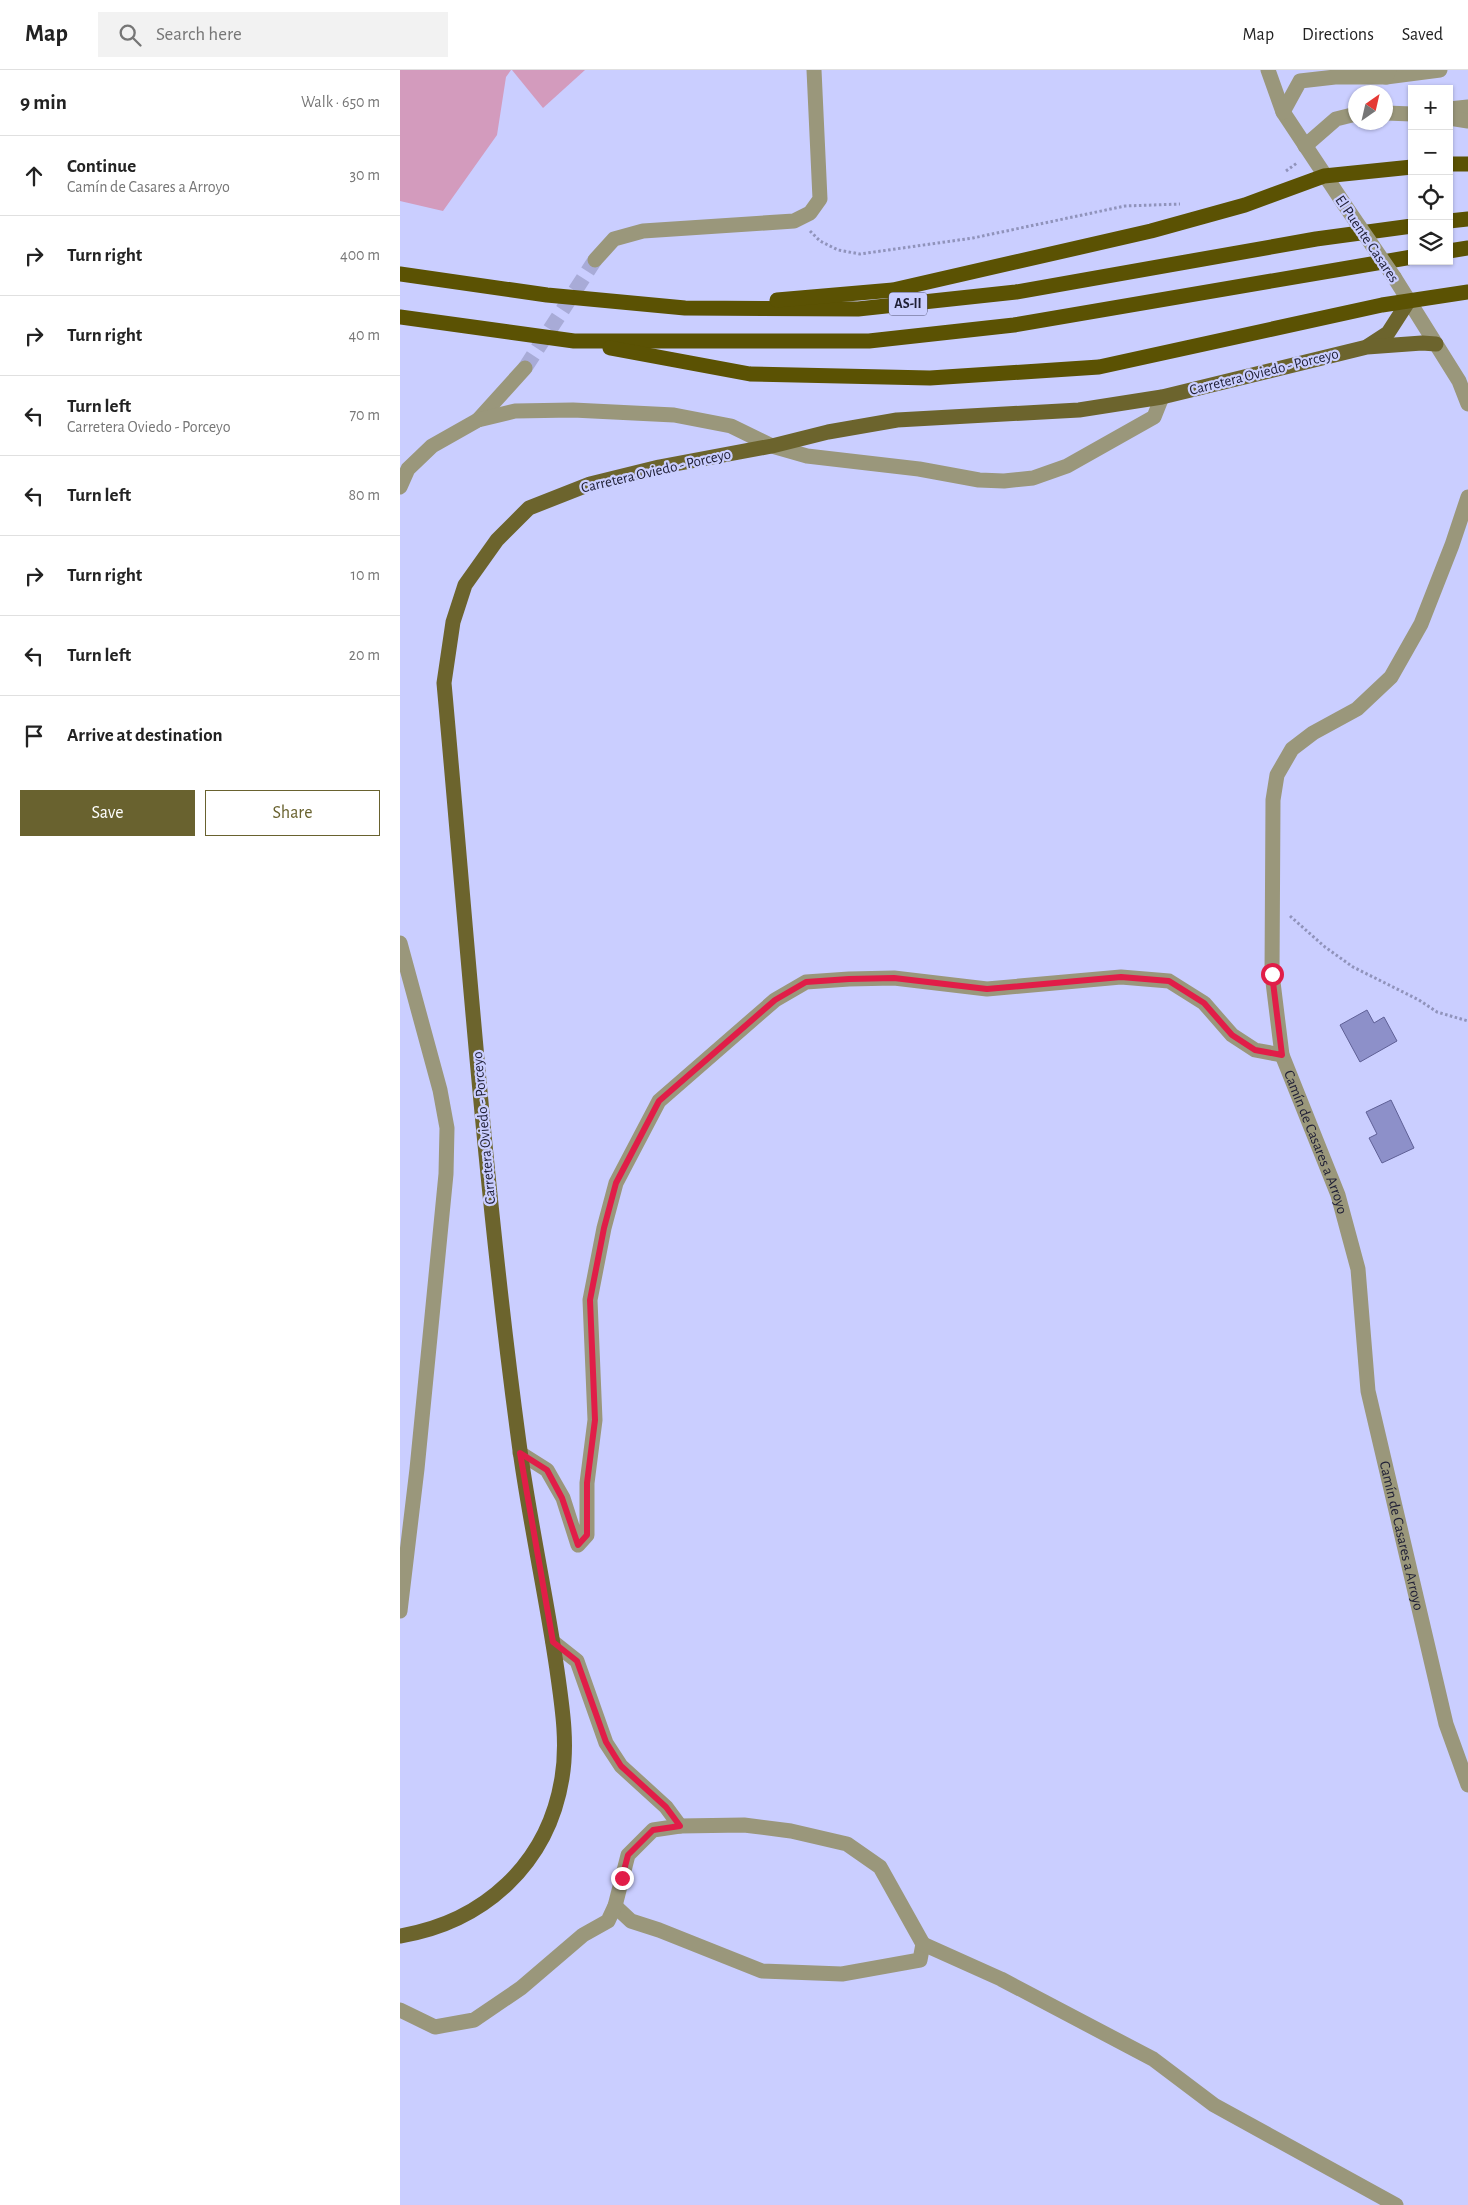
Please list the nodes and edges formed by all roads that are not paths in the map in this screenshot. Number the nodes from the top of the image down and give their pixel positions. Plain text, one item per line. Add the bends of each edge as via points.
1 (814, 70) edge
2 (1268, 70) edge
3 (1440, 70) edge
4 (1387, 74) edge
5 (1468, 107) edge
6 (1453, 109) edge
7 (1283, 112) junction
8 (1393, 113) edge
9 (1408, 114) edge
10 (1348, 116) edge
11 (1453, 119) edge
12 (1468, 121) edge
13 (1308, 150) junction
14 (1453, 164) edge
15 (1468, 164) edge
16 (1408, 167) edge
17 (1324, 176) junction
18 (1468, 219) edge
19 (1453, 221) edge
20 (1408, 227) edge
21 (1468, 248) edge
22 (1453, 250) edge
23 (1408, 258) edge
24 (595, 260) tunnel mouth
25 (400, 274) edge
26 (1468, 292) edge
27 (1408, 302) junction
28 (685, 308) junction
29 (400, 317) edge
30 (574, 341) junction
31 (1436, 344) junction
32 (1367, 347) junction
33 (525, 368) tunnel mouth
34 (1162, 397) junction
35 (1468, 404) edge
36 (478, 420) junction
37 (772, 446) junction
38 (400, 487) edge
39 (1468, 497) edge
40 (400, 943) edge
41 (1282, 1055) junction
42 (520, 1453) junction
43 (400, 1610) edge
44 (553, 1642) junction
45 (1468, 1785) edge
46 (680, 1826) junction
47 (615, 1906) junction
48 (400, 1936) edge
49 (923, 1944) junction
50 (400, 2010) edge
51 (1396, 2205) edge

1 - 24 street via 820,198 810,213 798,220 642,231 614,239
2 - 7 street, El Puente Casares
3 - 4 street
4 - 7 street via 1300,81
5 - 6 street
7 - 13 street, El Puente Casares
8 - 9 street
10 - 13 street via 1336,119
11 - 12 street
13 - 17 street, El Puente Casares
14 - 15 highway
16 - 17 highway
17 - 27 street, El Puente Casares, bridge
17 - 28 highway via 1245,204 1151,231 893,290
18 - 19 highway
20 - 28 highway, AS-II via 1316,239 1016,292 858,309
21 - 22 highway
23 - 30 highway, AS-II via 1014,325 870,341
25 - 28 highway, AS-II via 547,295
26 - 27 highway
27 - 30 highway via 1099,367 930,378 750,374
27 - 31 street
27 - 32 main road, Carretera Oviedo - Porceyo via 1388,333
29 - 30 highway, AS-II
31 - 32 main road, Carretera Oviedo - Porceyo
31 - 35 street
32 - 34 main road, Carretera Oviedo - Porceyo
33 - 36 street
34 - 37 main road, Carretera Oviedo - Porceyo via 1079,410 897,420
34 - 37 street, Carretera Oviedo - Porceyo via 1154,417 1067,466 1033,478 979,480 919,469 807,456
36 - 37 street via 515,411 674,415 731,426
36 - 38 street via 432,446 408,469
37 - 42 main road, Carretera Oviedo - Porceyo via 659,467 590,484 529,508 496,540 465,585 453,622 444,682 490,1197
39 - 41 street, Camín de Casares a Arroyo via 1421,624 1390,677 1356,709 1292,749 1277,775 1273,800 1272,974
40 - 43 street via 440,1090 446,1128 445,1184
41 - 42 street via 1255,1050 1232,1035 1204,1003 1169,981 1121,977 987,989 894,978 806,982 775,1000 659,1101 616,1183 590,1300 595,1420 587,1483 587,1535 578,1545 562,1498 547,1470
41 - 45 street, Camín de Casares a Arroyo via 1338,1195 1358,1269 1368,1391 1446,1724
42 - 44 main road, Carretera Oviedo - Porceyo
44 - 46 street via 577,1661 606,1742 621,1766 666,1807
44 - 48 main road, Carretera Oviedo - Porceyo via 565,1736 564,1761 554,1808 540,1842 517,1875 491,1899 461,1918 430,1931
46 - 47 street via 653,1830 628,1855
46 - 49 street via 744,1825 791,1831 847,1844 880,1867
47 - 49 street via 631,1921 762,1971 842,1974 920,1960
47 - 50 street via 608,1921 584,1935 521,1988 474,2020 435,2027
49 - 51 street via 1001,1978 1153,2060 1214,2105

